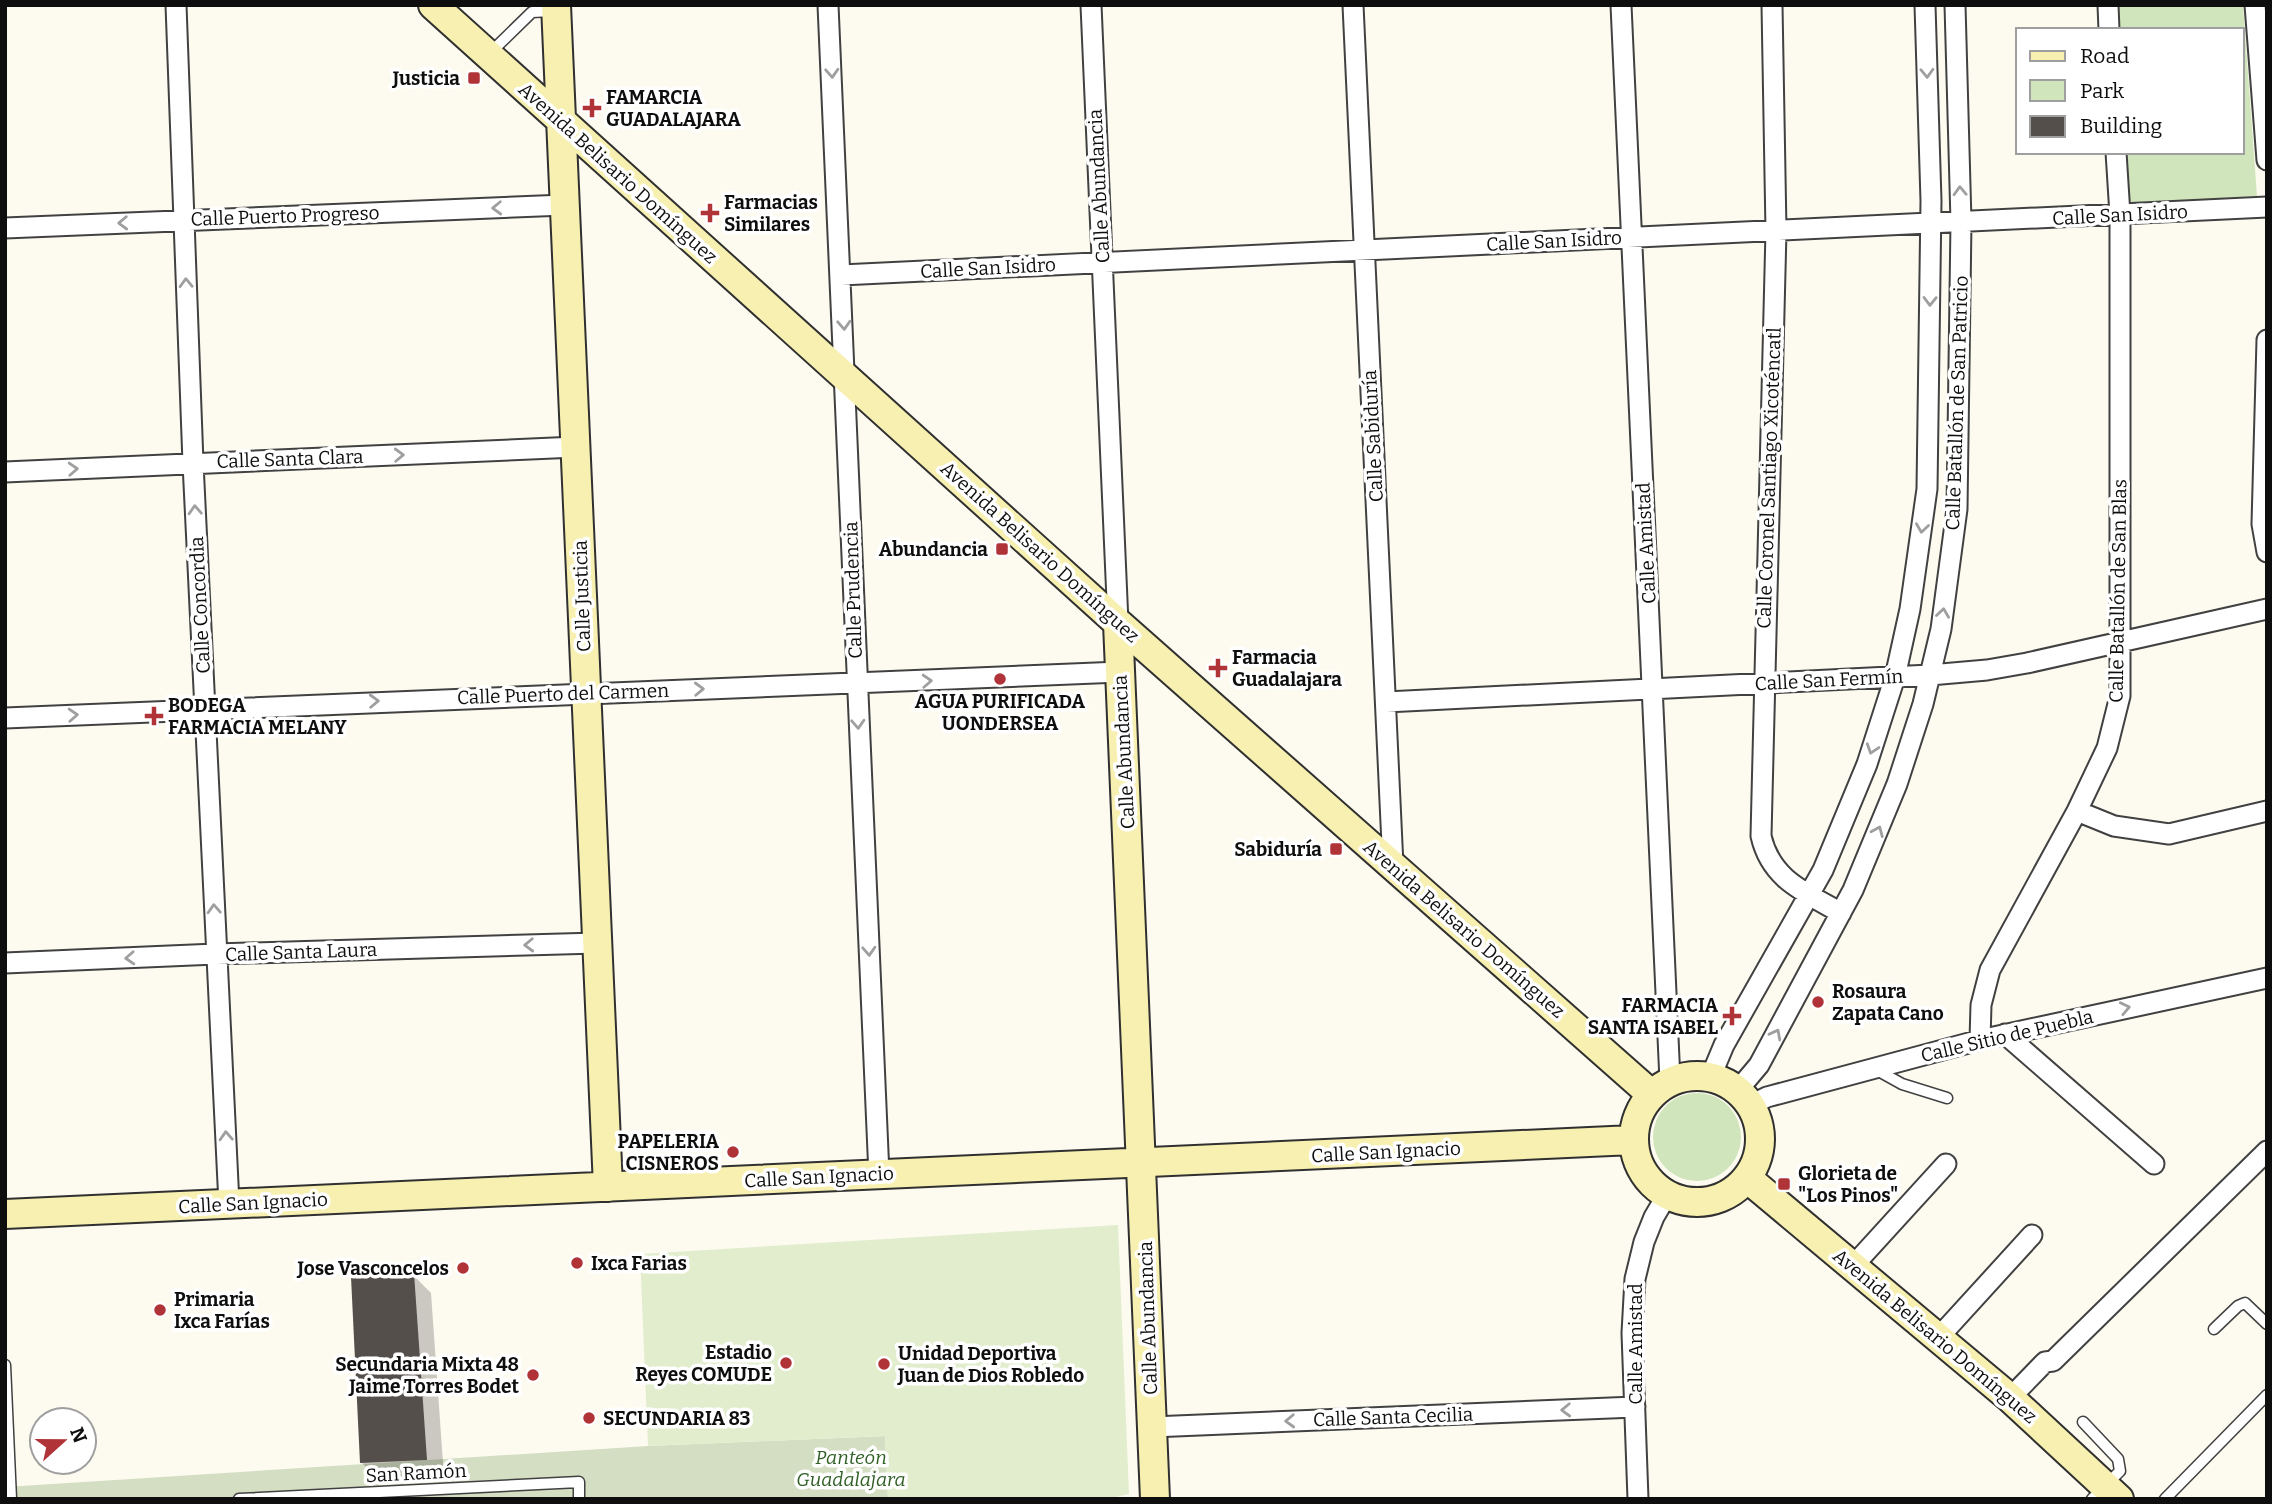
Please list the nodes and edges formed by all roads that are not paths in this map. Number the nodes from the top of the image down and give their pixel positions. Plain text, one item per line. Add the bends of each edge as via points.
1 (176, 5) edge
2 (828, 5) edge
3 (1091, 5) edge
4 (1353, 5) edge
5 (1621, 5) edge
6 (1772, 5) edge
7 (1925, 5) edge
8 (1955, 5) edge
9 (2108, 5) edge
10 (2255, 5) edge
11 (439, 7) edge
12 (543, 8) edge
13 (2109, 28) edge
14 (487, 56) junction
15 (562, 122) junction
16 (2116, 154) edge
17 (2267, 160) edge
18 (565, 205) junction
19 (2267, 207) edge
20 (2120, 215) junction
21 (184, 220) junction
22 (1961, 222) junction
23 (1930, 223) junction
24 (5, 228) edge
25 (1776, 231) junction
26 (1631, 238) junction
27 (1365, 250) junction
28 (1103, 263) junction
29 (841, 275) junction
30 (2267, 343) edge
31 (846, 378) junction
32 (576, 447) junction
33 (193, 463) junction
34 (5, 472) edge
35 (2267, 552) edge
36 (2267, 609) edge
37 (1118, 623) junction
38 (2119, 643) junction
39 (1121, 672) junction
40 (1930, 675) junction
41 (1895, 677) junction
42 (1764, 683) junction
43 (856, 684) junction
44 (1653, 689) junction
45 (586, 692) junction
46 (1386, 702) junction
47 (205, 709) junction
48 (5, 718) edge
49 (2077, 811) junction
50 (2267, 811) edge
51 (1393, 866) junction
52 (1810, 894) junction
53 (1841, 913) junction
54 (597, 943) junction
55 (216, 954) junction
56 (5, 964) edge
57 (2267, 978) edge
58 (2004, 1034) junction
59 (1980, 1040) junction
60 (1874, 1068) junction
61 (1711, 1076) junction
62 (1661, 1087) junction
63 (1744, 1097) junction
64 (1947, 1098) dead end
65 (1633, 1140) junction
66 (2267, 1151) edge
67 (1142, 1163) junction
68 (1946, 1164) dead end
69 (2154, 1164) dead end
70 (879, 1175) junction
71 (1747, 1178) junction
72 (608, 1187) junction
73 (1667, 1195) junction
74 (229, 1204) junction
75 (5, 1214) edge
76 (2032, 1235) dead end
77 (1853, 1266) junction
78 (2267, 1324) edge
79 (2214, 1329) dead end
80 (1939, 1337) junction
81 (5, 1365) edge
82 (2267, 1395) edge
83 (2016, 1403) junction
84 (1634, 1407) junction
85 (2083, 1422) dead end
86 (1152, 1427) junction
87 (7, 1453) edge
88 (2105, 1494) edge
89 (348, 1496) edge
90 (11, 1499) edge
91 (239, 1499) edge
92 (579, 1499) edge
93 (1155, 1499) edge
94 (1638, 1499) edge
95 (2165, 1499) edge

1 - 21 street, Calle Concordia
2 -> 29 street, Calle Prudencia
3 - 28 street, Calle Abundancia
4 - 27 street, Calle Sabiduría
5 - 26 street, Calle Amistad
6 - 25 street, Calle Coronel Santiago Xicoténcatl
7 -> 23 street, Calle Batallón de San Patricio
22 -> 8 street, Calle Batallón de San Patricio
9 - 13 street
10 - 17 street
11 - 14 street, Avenida Belisario Domínguez
12 - 14 lane
12 - 15 street, Calle Justicia
14 - 15 street, Avenida Belisario Domínguez
15 - 18 street, Calle Justicia
15 - 31 street, Avenida Belisario Domínguez
16 - 20 street, Calle Batallón de San Blas
18 -> 21 street, Calle Puerto Progreso
18 - 32 street, Calle Justicia
19 - 20 street, Calle San Isidro
20 - 22 street, Calle San Isidro
20 - 38 street, Calle Batallón de San Blas
21 -> 24 street, Calle Puerto Progreso
33 -> 21 street, Calle Concordia
22 - 23 street, Calle San Isidro
40 -> 22 street, Calle Batallón de San Patricio via 1957,509
23 - 25 street, Calle San Isidro
23 -> 41 street, Calle Batallón de San Patricio via 1927,489
25 - 26 street, Calle San Isidro
25 - 42 street, Calle Coronel Santiago Xicoténcatl
26 - 27 street, Calle San Isidro
26 - 44 street, Calle Amistad
27 - 28 street, Calle San Isidro
27 - 46 street, Calle Sabiduría
28 - 29 street, Calle San Isidro
28 - 37 street, Calle Abundancia
29 -> 31 street, Calle Prudencia
30 - 35 street via 2262,524
31 - 37 street, Avenida Belisario Domínguez
31 - 43 street, Calle Prudencia
33 -> 32 street, Calle Santa Clara
32 - 45 street, Calle Justicia
34 -> 33 street, Calle Santa Clara
47 -> 33 street, Calle Concordia
36 - 38 street, Calle San Fermín
37 - 39 street, Calle Abundancia
37 - 51 street, Avenida Belisario Domínguez
38 - 40 street, Calle San Fermín via 1987,670
38 - 49 street, Calle Batallón de San Blas via 2120,696 2114,725
43 -> 39 street, Calle Puerto del Carmen
39 - 67 street, Calle Abundancia
40 - 41 street, Calle San Fermín
53 -> 40 street, Calle Batallón de San Patricio via 1897,785
41 - 42 street, Calle San Fermín
41 -> 52 street, Calle Batallón de San Patricio via 1867,764
42 - 44 street, Calle San Fermín
42 - 52 street, Calle Coronel Santiago Xicoténcatl via 1761,836 1776,870
45 -> 43 street, Calle Puerto del Carmen
43 -> 70 street, Calle Prudencia
44 - 46 street, Calle San Fermín
44 - 62 street, Calle Amistad
47 -> 45 street, Calle Puerto del Carmen
45 - 54 street, Calle Justicia
46 - 51 street, Calle Sabiduría
48 -> 47 street, Calle Puerto del Carmen
55 -> 47 street, Calle Concordia
49 - 50 street via 2113,826 2169,834
49 - 59 street, Calle Batallón de San Blas via 1990,970 1981,1005
51 - 62 street, Avenida Belisario Domínguez
52 - 53 street, Calle Coronel Santiago Xicoténcatl
52 - 61 street, Calle Batallón de San Patricio
63 -> 53 street, Calle Batallón de San Patricio
54 -> 55 street, Calle Santa Laura
54 - 72 street, Calle Justicia
55 -> 56 street, Calle Santa Laura
74 -> 55 street, Calle Concordia
58 -> 57 street, Calle Sitio de Puebla
58 - 59 street, Calle Sitio de Puebla
58 - 69 street
59 - 60 street, Calle Sitio de Puebla
60 - 63 street, Calle Sitio de Puebla via 1767,1097
60 - 64 lane via 1902,1084
61 - 62 street via 1684,1076
61 - 63 street
62 - 65 street via 1641,1108
63 - 71 street via 1758,1120 1760,1136 1759,1153
65 - 67 street, Calle San Ignacio
65 - 73 street via 1638,1163
66 - 83 street via 2053,1361 2045,1362
67 - 70 street, Calle San Ignacio
67 - 86 street, Calle Abundancia
68 - 77 street
70 - 72 street, Calle San Ignacio
71 - 73 street via 1727,1195 1707,1202
71 - 77 street, Avenida Belisario Domínguez
72 - 74 street, Calle San Ignacio
73 - 84 street, Calle Amistad via 1637,1261 1632,1307
74 - 75 street, Calle San Ignacio
76 - 80 street
77 - 80 street, Avenida Belisario Domínguez
78 - 79 lane via 2245,1303
80 - 83 street, Avenida Belisario Domínguez
81 - 87 lane
82 - 95 lane
83 - 88 street, Avenida Belisario Domínguez
84 -> 86 street, Calle Santa Cecilia
84 - 94 street, Calle Amistad
85 - 88 lane via 2120,1465
86 - 93 street, Calle Abundancia
87 - 90 lane
89 - 91 lane, San Ramón
89 - 92 lane, San Ramón via 579,1482

